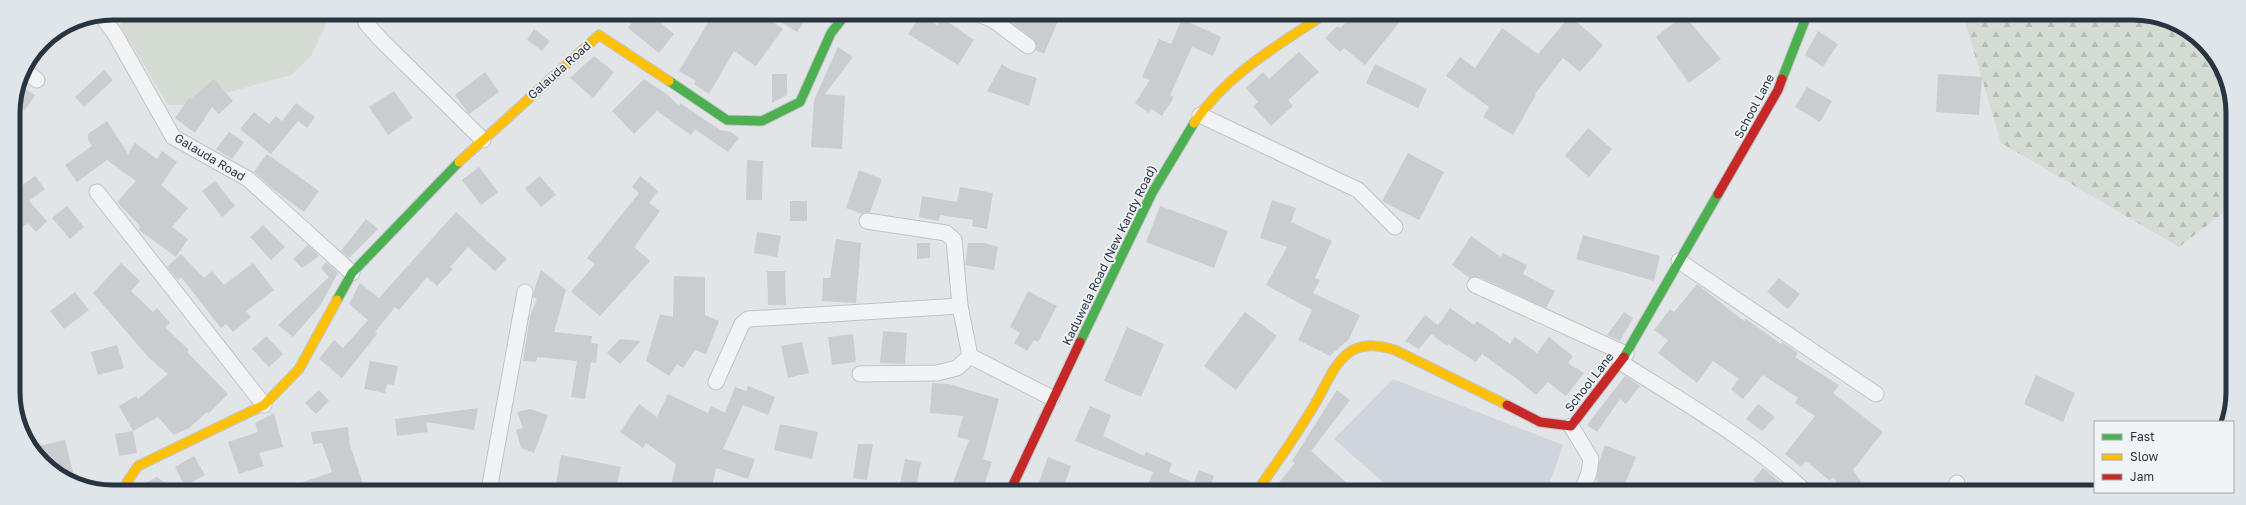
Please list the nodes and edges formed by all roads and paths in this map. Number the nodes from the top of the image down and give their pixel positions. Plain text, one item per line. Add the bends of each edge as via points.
1 (366, 20) edge
2 (841, 20) edge
3 (993, 20) edge
4 (1316, 20) edge
5 (1805, 20) edge
6 (105, 21) edge
7 (1028, 46) dead end
8 (29, 74) edge
9 (37, 80) dead end
10 (1200, 115) junction
11 (483, 140) junction
12 (97, 192) dead end
13 (867, 221) dead end
14 (1395, 227) dead end
15 (1679, 261) junction
16 (352, 273) junction
17 (1475, 285) dead end
18 (525, 292) dead end
19 (960, 306) junction
20 (970, 356) junction
21 (1623, 358) junction
22 (860, 374) dead end
23 (716, 382) dead end
24 (1876, 394) dead end
25 (1052, 398) junction
26 (264, 405) junction
27 (1571, 426) junction
28 (128, 485) edge
29 (490, 485) edge
30 (1013, 485) edge
31 (1261, 485) edge
32 (1584, 485) edge
33 (1799, 485) edge

1 - 11 street via 366,23 381,40
2 - 11 street, Galauda Road via 831,33 800,102 762,121 727,120 599,35
3 - 7 street
4 - 10 street, Kaduwela Road (New Kandy Road) via 1268,50 1230,81
5 - 15 street, School Lane via 1778,90
6 - 16 street, Galauda Road via 173,137 248,179
8 - 9 street
10 - 14 street via 1358,190
10 - 25 street, Kaduwela Road (New Kandy Road) via 1159,178
11 - 16 street, Galauda Road via 452,168
12 - 26 street
13 - 19 street via 946,233 954,240
15 - 21 street, School Lane
15 - 24 street
16 - 26 street, Galauda Road via 299,369
17 - 21 street
18 - 29 street
19 - 20 street
19 - 23 street via 748,319 742,324
20 - 22 street via 957,368 937,372
20 - 25 street
21 - 27 street, School Lane
21 - 33 street via 1787,474
25 - 30 street, Kaduwela Road (New Kandy Road)
26 - 28 street, Galauda Road via 138,466 127,482
27 - 31 street, School Lane via 1540,422 1395,350 1378,344 1362,346 1348,354 1333,374
27 - 32 street via 1592,459

